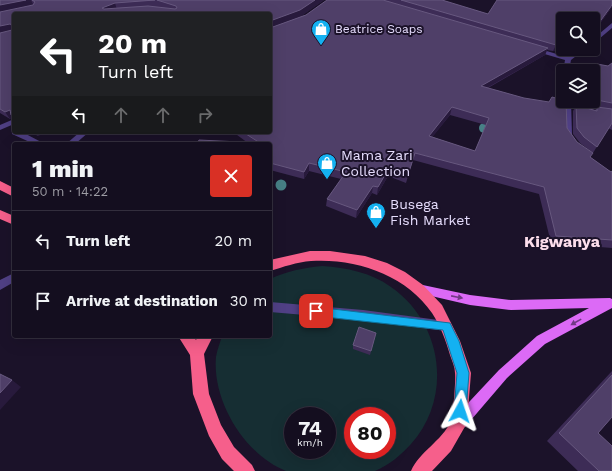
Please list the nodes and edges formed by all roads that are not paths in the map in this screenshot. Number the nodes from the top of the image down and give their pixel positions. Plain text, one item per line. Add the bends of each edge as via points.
1 (612, 25) edge
2 (600, 36) edge
3 (524, 46) edge
4 (572, 56) edge
5 (568, 59) junction
6 (567, 64) edge
7 (570, 108) edge
8 (12, 122) edge
9 (0, 128) edge
10 (12, 131) edge
11 (18, 134) edge
12 (82, 134) edge
13 (36, 142) edge
14 (72, 142) edge
15 (576, 146) edge
16 (0, 185) edge
17 (12, 191) edge
18 (0, 214) edge
19 (12, 220) edge
20 (272, 264) edge
21 (12, 278) edge
22 (0, 285) edge
23 (418, 289) junction
24 (611, 303) edge
25 (272, 307) edge
26 (446, 326) junction
27 (186, 338) edge
28 (205, 338) edge
29 (197, 353) junction
30 (459, 423) junction
31 (228, 453) junction
32 (232, 471) edge
33 (246, 471) edge
34 (420, 471) edge

1 - 2 street
3 - 5 street
4 - 5 street
5 - 6 street
7 - 15 street via 568,135
8 - 9 street
9 - 10 street
11 - 13 street
12 - 14 street
16 - 17 highway
18 - 19 highway
20 - 23 highway via 310,256 365,261 400,276
21 - 22 street
23 -> 24 main road via 470,300 511,305
23 - 26 highway via 437,309
24 -> 30 main road via 541,340 503,374
25 - 26 street
26 - 30 highway via 463,373
27 - 29 highway
28 - 29 highway
29 - 31 highway via 201,394 215,430
30 - 34 highway via 445,445
31 - 32 highway
31 - 33 highway

